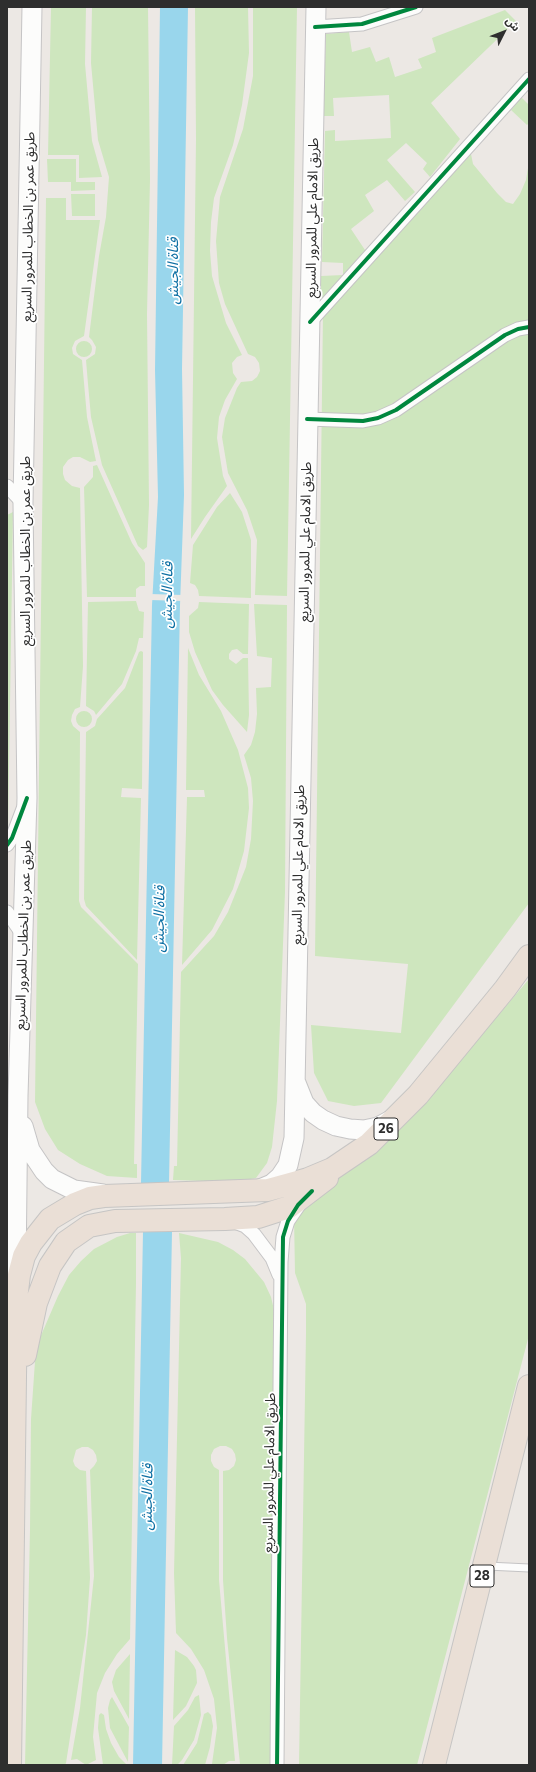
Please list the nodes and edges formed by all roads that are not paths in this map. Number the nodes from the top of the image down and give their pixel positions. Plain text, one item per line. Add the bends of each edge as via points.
1 (32, 7) edge
2 (316, 7) edge
3 (416, 7) edge
4 (315, 27) junction
5 (529, 79) edge
6 (310, 322) junction
7 (529, 327) edge
8 (307, 419) junction
9 (7, 486) edge
10 (23, 503) junction
11 (27, 798) junction
12 (7, 845) edge
13 (7, 912) edge
14 (24, 936) junction
15 (529, 956) edge
16 (293, 1076) junction
17 (18, 1096) junction
18 (402, 1113) junction
19 (369, 1144) junction
20 (312, 1191) junction
21 (245, 1192) junction
22 (127, 1195) junction
23 (225, 1219) junction
24 (281, 1287) junction
25 (16, 1300) junction
26 (529, 1386) edge
27 (526, 1410) edge
28 (15, 1444) junction
29 (484, 1566) junction
30 (529, 1568) edge
31 (10, 1765) edge
32 (277, 1765) edge
33 (434, 1765) edge

1 - 10 main road, طريق عمر بن الخطاب للمرور السريع / 26
2 - 4 main road, طريق الامام علي للمرور السريع
3 - 4 street via 362,24
4 - 6 main road, طريق الامام علي للمرور السريع
5 - 6 street
6 - 8 main road, طريق الامام علي للمرور السريع
7 - 8 street via 505,335 396,410 378,418 363,421
8 - 16 main road, طريق الامام علي للمرور السريع
9 - 10 street
10 - 11 main road, طريق عمر بن الخطاب للمرور السريع / 26
11 - 12 street
11 - 14 main road, طريق عمر بن الخطاب للمرور السريع / 26
13 - 14 street
14 - 17 main road, طريق عمر بن الخطاب للمرور السريع / 26
15 - 18 highway, طريق عمر بن الخطاب للمرور السريع / 26
16 - 18 main road, طريق الامام علي للمرور السريع via 298,1092 313,1114 336,1126 364,1130 388,1123
16 - 21 main road, طريق الامام علي للمرور السريع via 294,1138 288,1165 272,1184
17 - 22 main road, طريق عمر بن الخطاب للمرور السريع / 26 via 30,1150 52,1179 74,1190 87,1193
17 - 25 main road, طريق عمر بن الخطاب للمرور السريع / 26
18 - 19 highway, طريق عمر بن الخطاب للمرور السريع / 26
19 - 20 highway
19 - 21 highway, طريق عمر بن الخطاب للمرور السريع / 26 via 332,1169 308,1179 268,1190
20 - 23 highway via 289,1207 270,1214 245,1219
20 - 24 street, طريق الامام علي للمرور السريع via 288,1220 283,1237
21 - 22 highway, طريق عمر بن الخطاب للمرور السريع / 26
22 - 25 highway, طريق عمر بن الخطاب للمرور السريع / 26 via 90,1198 50,1220 40,1230 24,1256
23 - 24 street via 245,1226 254,1234 272,1258
23 - 28 highway via 101,1222 89,1226 66,1242 50,1266 36,1303 20,1386
24 - 32 street, طريق الامام علي للمرور السريع
25 - 28 highway, طريق عمر بن الخطاب للمرور السريع / 26
26 - 27 highway, 28
27 - 29 highway, 28
28 - 31 highway, طريق عمر بن الخطاب للمرور السريع / 26
29 - 30 lane
29 - 33 highway, 28

